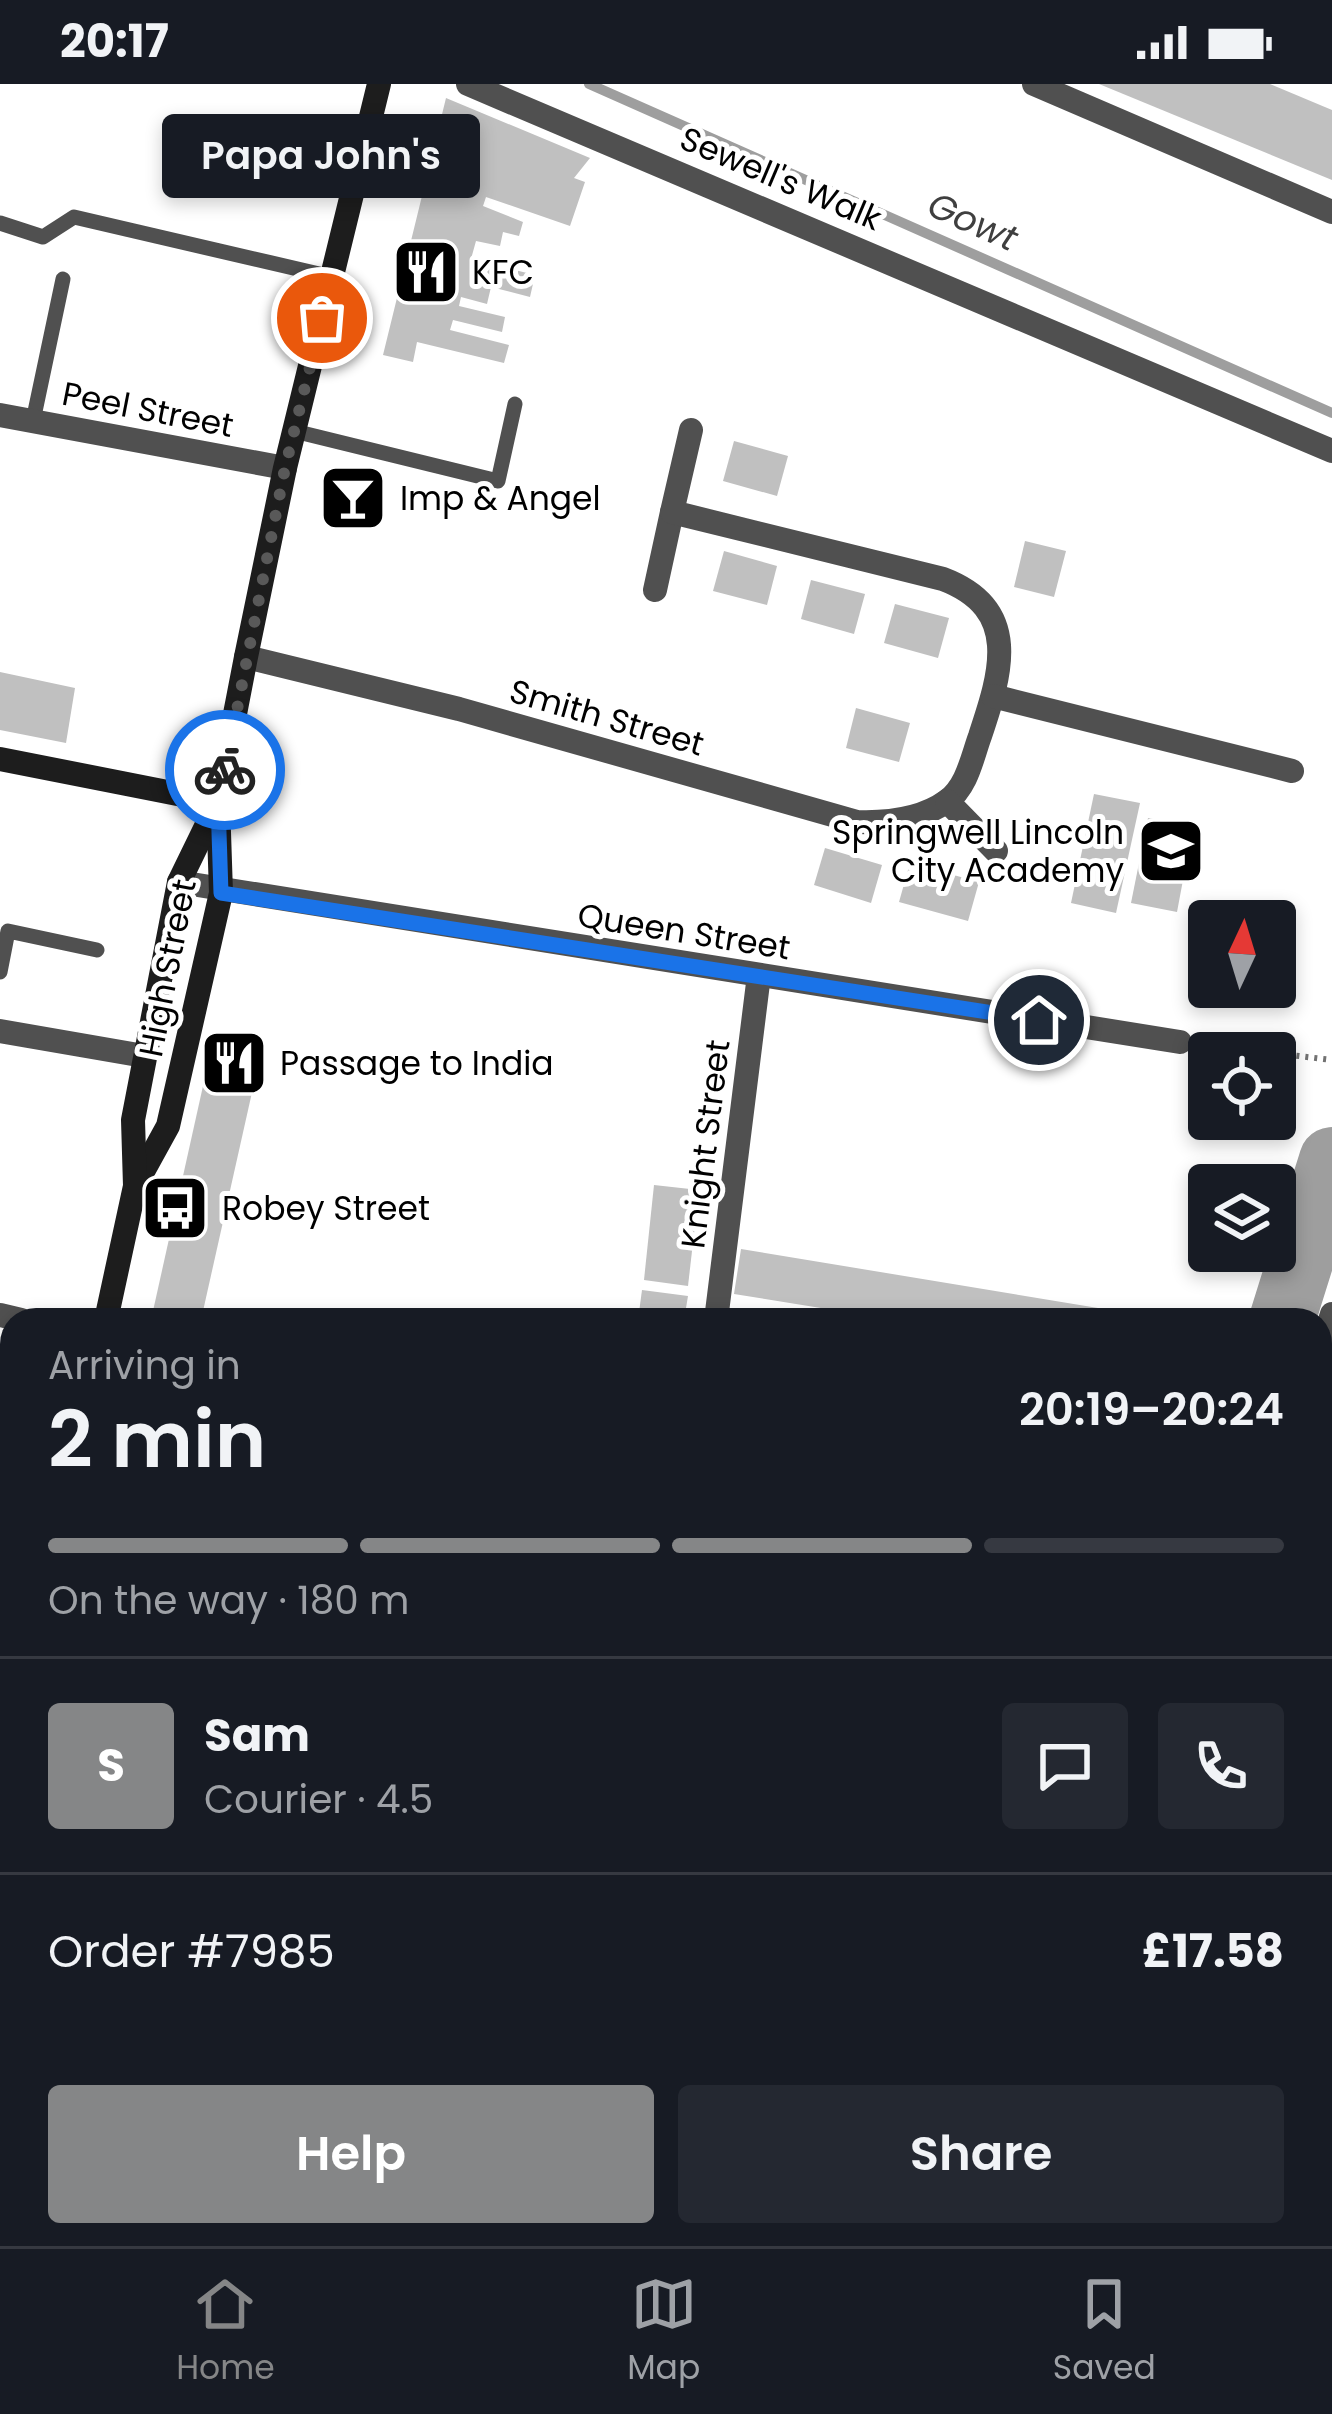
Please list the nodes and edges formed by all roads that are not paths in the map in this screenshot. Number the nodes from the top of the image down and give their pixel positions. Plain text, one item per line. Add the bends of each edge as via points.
1 (380, 84) edge
2 (468, 84) edge
3 (1034, 84) edge
4 (1332, 212) edge
5 (0, 223) edge
6 (332, 278) junction
7 (63, 279) dead end
8 (515, 404) dead end
9 (0, 415) edge
10 (33, 421) junction
11 (692, 430) dead end
12 (294, 431) junction
13 (1332, 451) edge
14 (285, 468) junction
15 (672, 512) junction
16 (655, 590) dead end
17 (246, 657) junction
18 (993, 696) junction
19 (0, 759) edge
20 (1292, 771) dead end
21 (947, 801) junction
22 (218, 802) junction
23 (996, 850) dead end
24 (179, 882) junction
25 (221, 893) junction
26 (98, 950) dead end
27 (0, 971) edge
28 (759, 975) junction
29 (0, 1031) edge
30 (1180, 1042) road end
31 (144, 1056) junction
32 (135, 1186) junction
33 (109, 1308) edge
34 (717, 1308) edge

1 - 6 street
2 - 13 street, Sewell's Walk
3 - 4 street
5 - 6 lane via 43,237 74,217
6 - 12 street
7 - 10 lane
8 - 12 lane via 498,482
9 - 10 street, Peel Street
10 - 14 street, Peel Street
11 - 15 street
12 - 14 street
14 - 17 street
15 - 16 street
15 - 18 street via 969,589 986,608 1004,661
17 - 21 street, Smith Street via 857,822 890,823
17 - 22 street
18 - 20 street
18 - 21 street via 964,781
19 - 22 street
21 - 23 street
22 - 24 street, High Street
22 - 25 street, High Street
24 - 25 street, Queen Street
24 - 31 street, High Street
25 - 28 street, Queen Street
25 - 32 street, High Street via 169,1126
26 - 27 lane via 8,931
28 - 30 street, Queen Street
28 - 34 street, Knight Street
29 - 31 street
31 - 32 street, High Street via 133,1120
32 - 33 street

